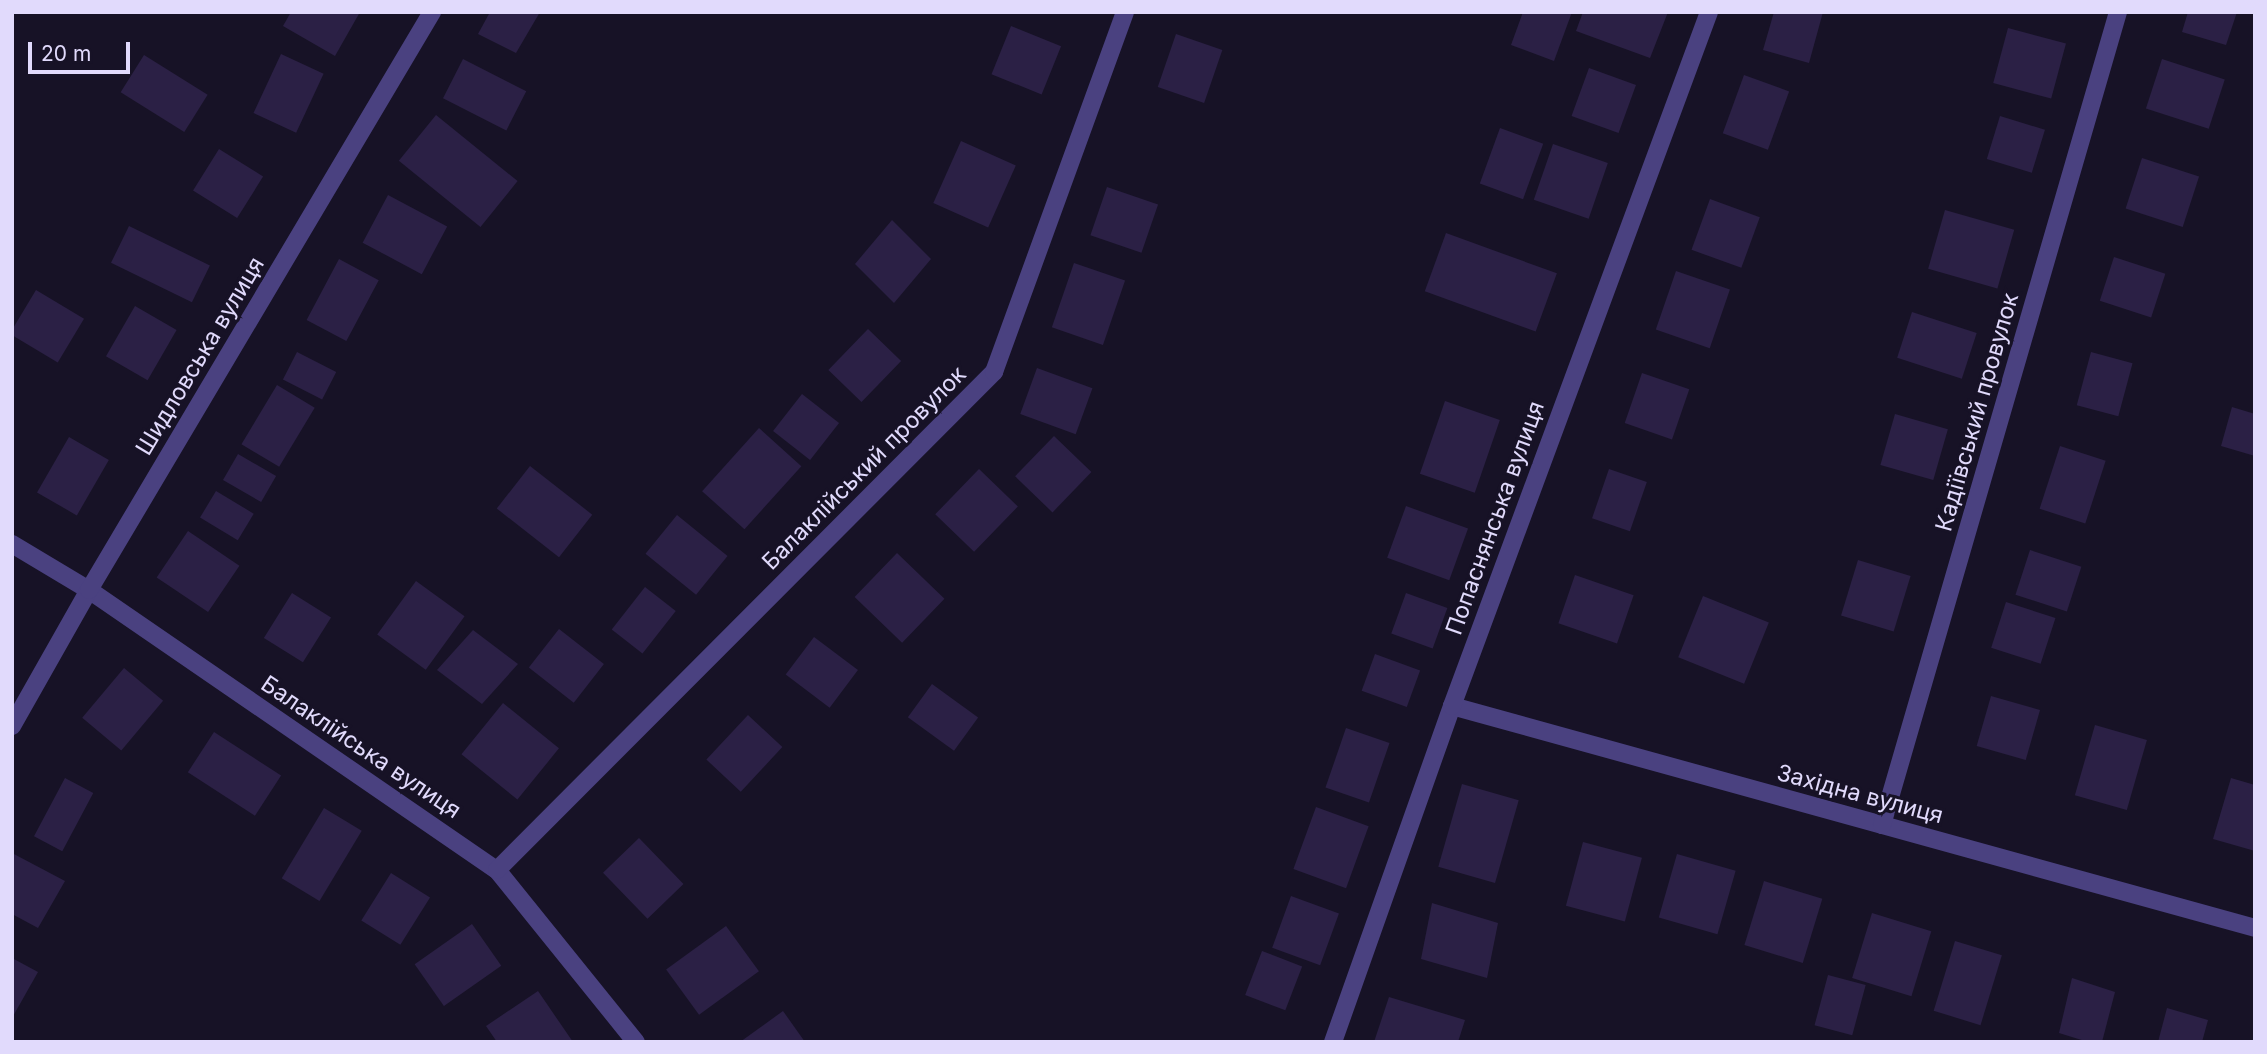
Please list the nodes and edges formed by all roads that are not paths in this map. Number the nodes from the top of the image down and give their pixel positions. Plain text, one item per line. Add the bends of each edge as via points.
1 (432, 12) edge
2 (1125, 12) edge
3 (1709, 12) edge
4 (2118, 12) edge
5 (12, 544) edge
6 (89, 590) junction
7 (1451, 706) junction
8 (12, 726) edge
9 (1882, 825) junction
10 (497, 870) junction
11 (2255, 928) edge
12 (636, 1042) edge
13 (1333, 1042) edge

1 - 6 street, Шидловська вулиця
2 - 10 street, Балаклійський провулок via 994,372
3 - 7 street, Попаснянська вулиця
4 - 9 street, Кадіївський провулок
5 - 6 street, Балаклійська вулиця
6 - 8 street, Шидловська вулиця
6 - 10 street, Балаклійська вулиця
7 - 9 street, Західна вулиця
7 - 13 street, Попаснянська вулиця
9 - 11 street, Західна вулиця
10 - 12 street, Балаклійська вулиця

